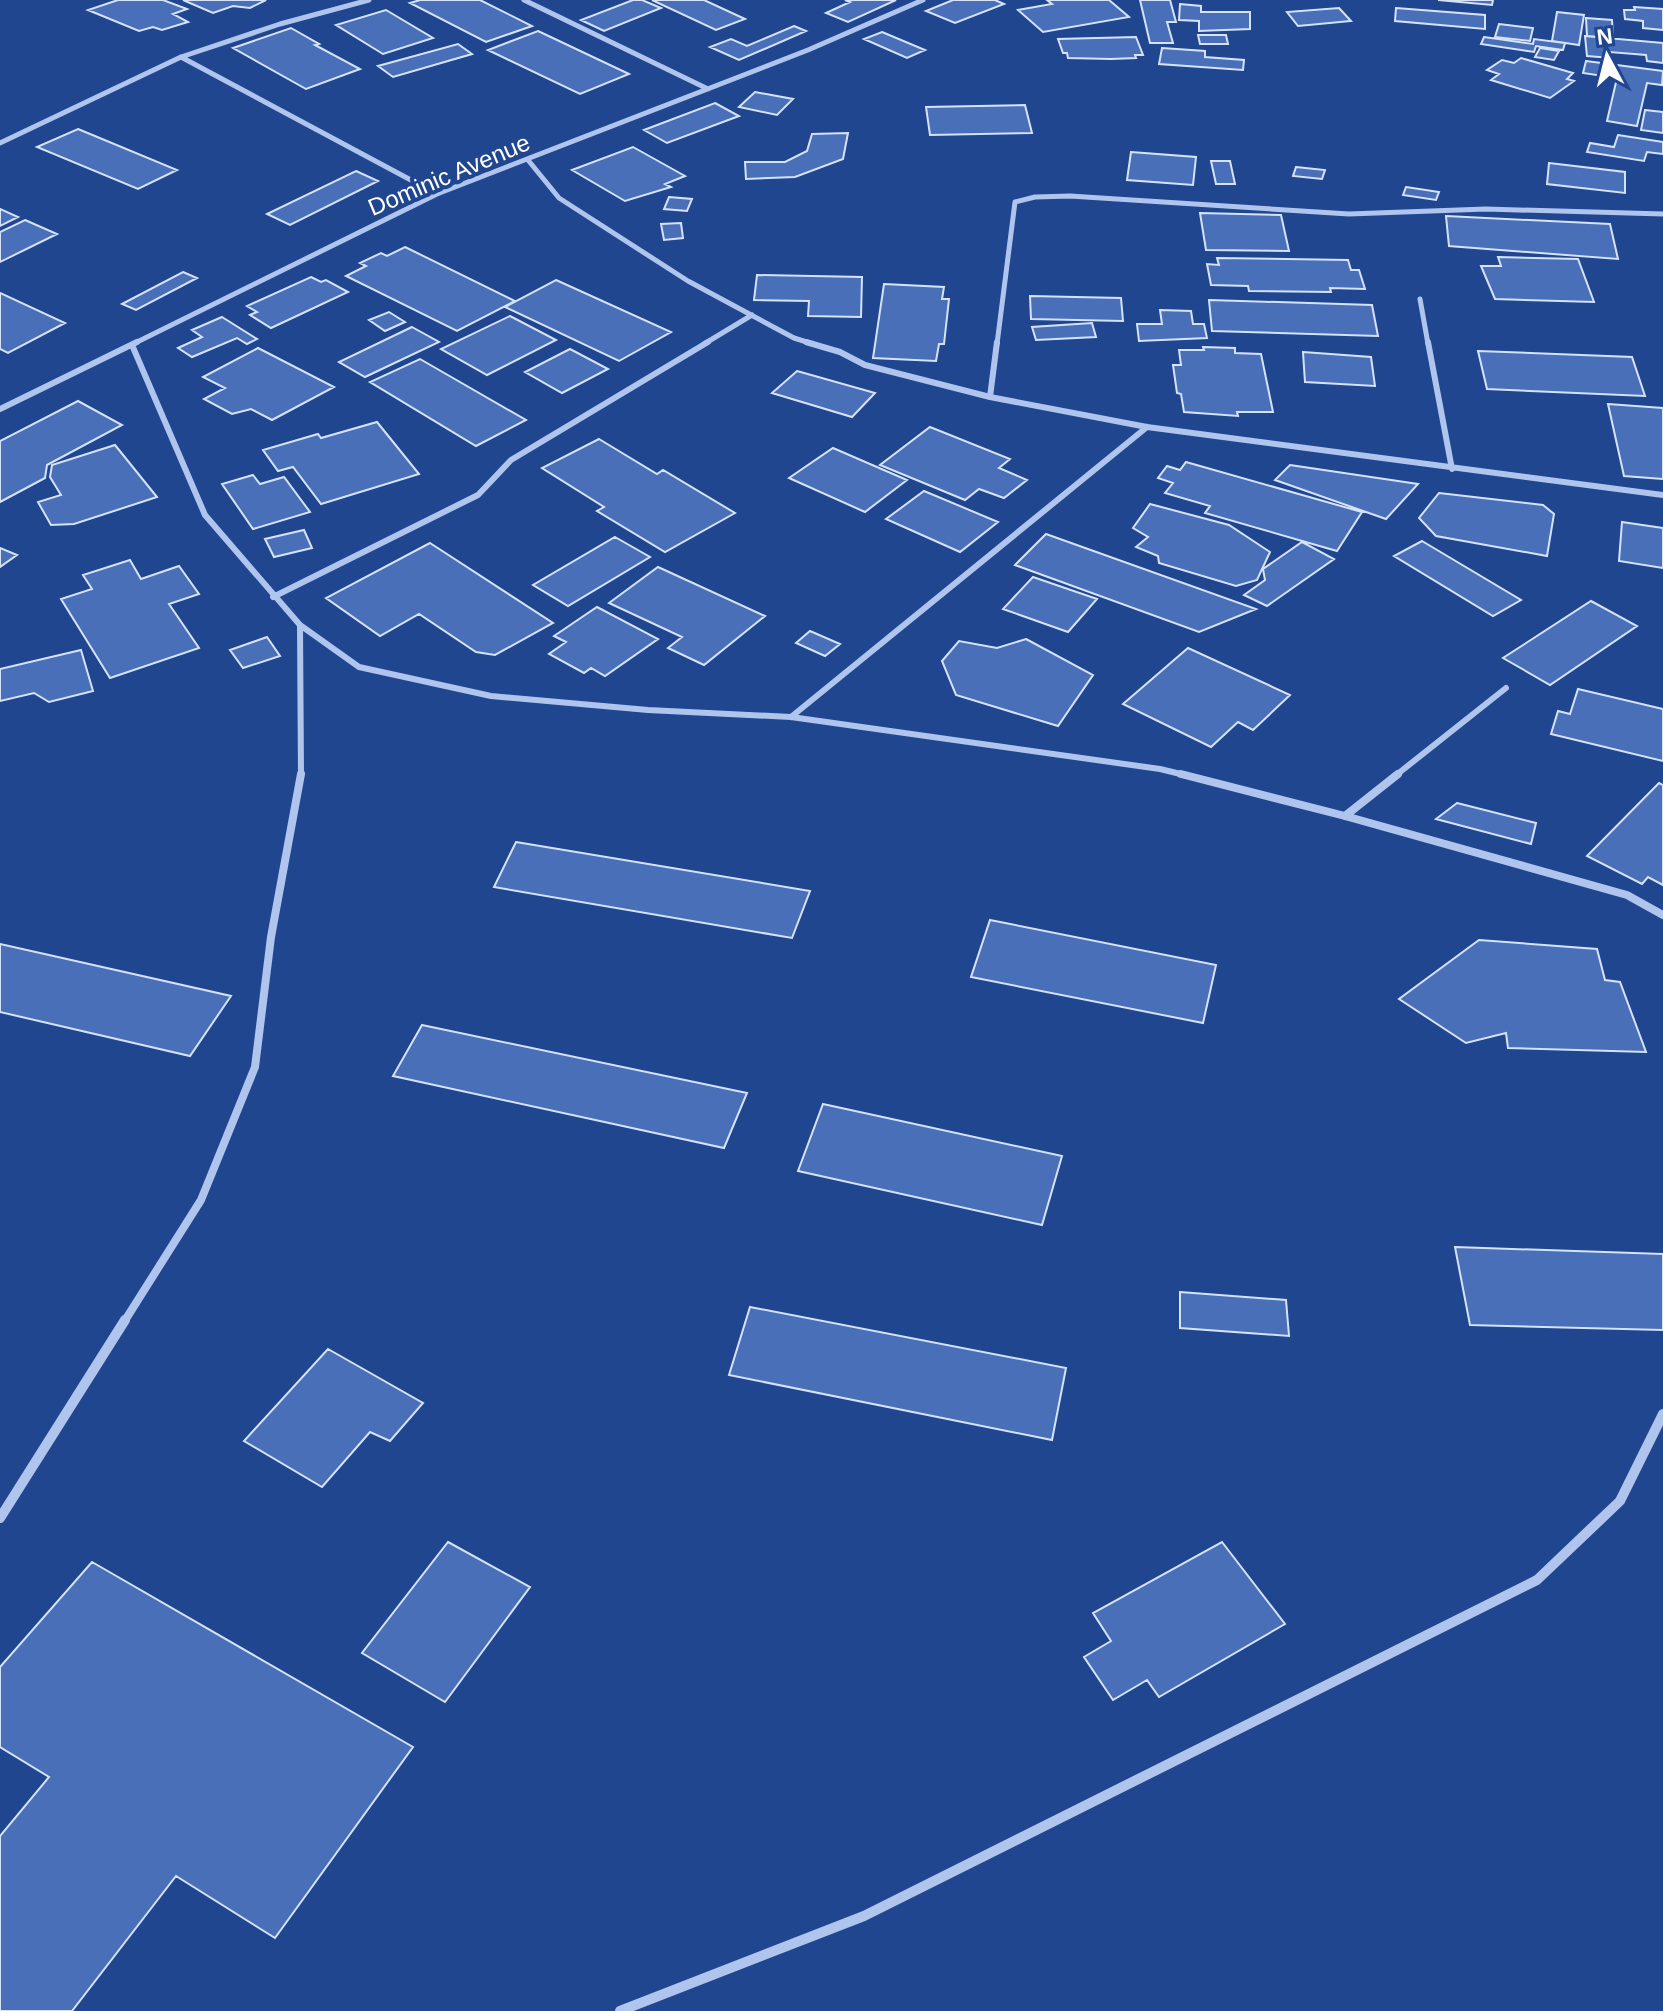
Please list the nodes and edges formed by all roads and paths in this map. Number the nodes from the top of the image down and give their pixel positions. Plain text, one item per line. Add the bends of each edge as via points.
1 (369, 0) edge
2 (524, 0) edge
3 (923, 0) edge
4 (181, 57) junction
5 (708, 89) junction
6 (0, 143) edge
7 (528, 160) junction
8 (437, 194) junction
9 (1663, 214) edge
10 (1420, 299) dead end
11 (752, 315) junction
12 (132, 345) junction
13 (990, 397) junction
14 (0, 409) edge
15 (1147, 427) junction
16 (1452, 469) junction
17 (1663, 495) edge
18 (273, 597) junction
19 (300, 625) junction
20 (1506, 688) dead end
21 (791, 717) junction
22 (1345, 816) junction
23 (1663, 915) edge
24 (1663, 1414) edge
25 (0, 1518) edge
26 (620, 2011) edge

1 - 4 street
2 - 5 street
3 - 5 street, Dominic Avenue
4 - 6 street
4 - 8 street
5 - 7 street, Dominic Avenue
7 - 8 street, Dominic Avenue
7 - 11 street via 559,198 688,281
8 - 12 street, Dominic Avenue
9 - 13 street via 1486,209 1349,214 1070,196 1015,202
10 - 16 street
11 - 13 street via 794,338 865,365
11 - 18 street via 511,460 478,495
12 - 14 street, Dominic Avenue
12 - 18 street via 205,515
13 - 15 street
15 - 16 street
15 - 21 street
16 - 17 street
18 - 19 street
19 - 21 street via 359,667 491,696
19 - 25 street via 301,779 271,937 255,1067 201,1200
20 - 22 street
21 - 22 street via 1160,769
22 - 23 street via 1627,895
24 - 26 street via 1620,1501 1537,1580 864,1916

